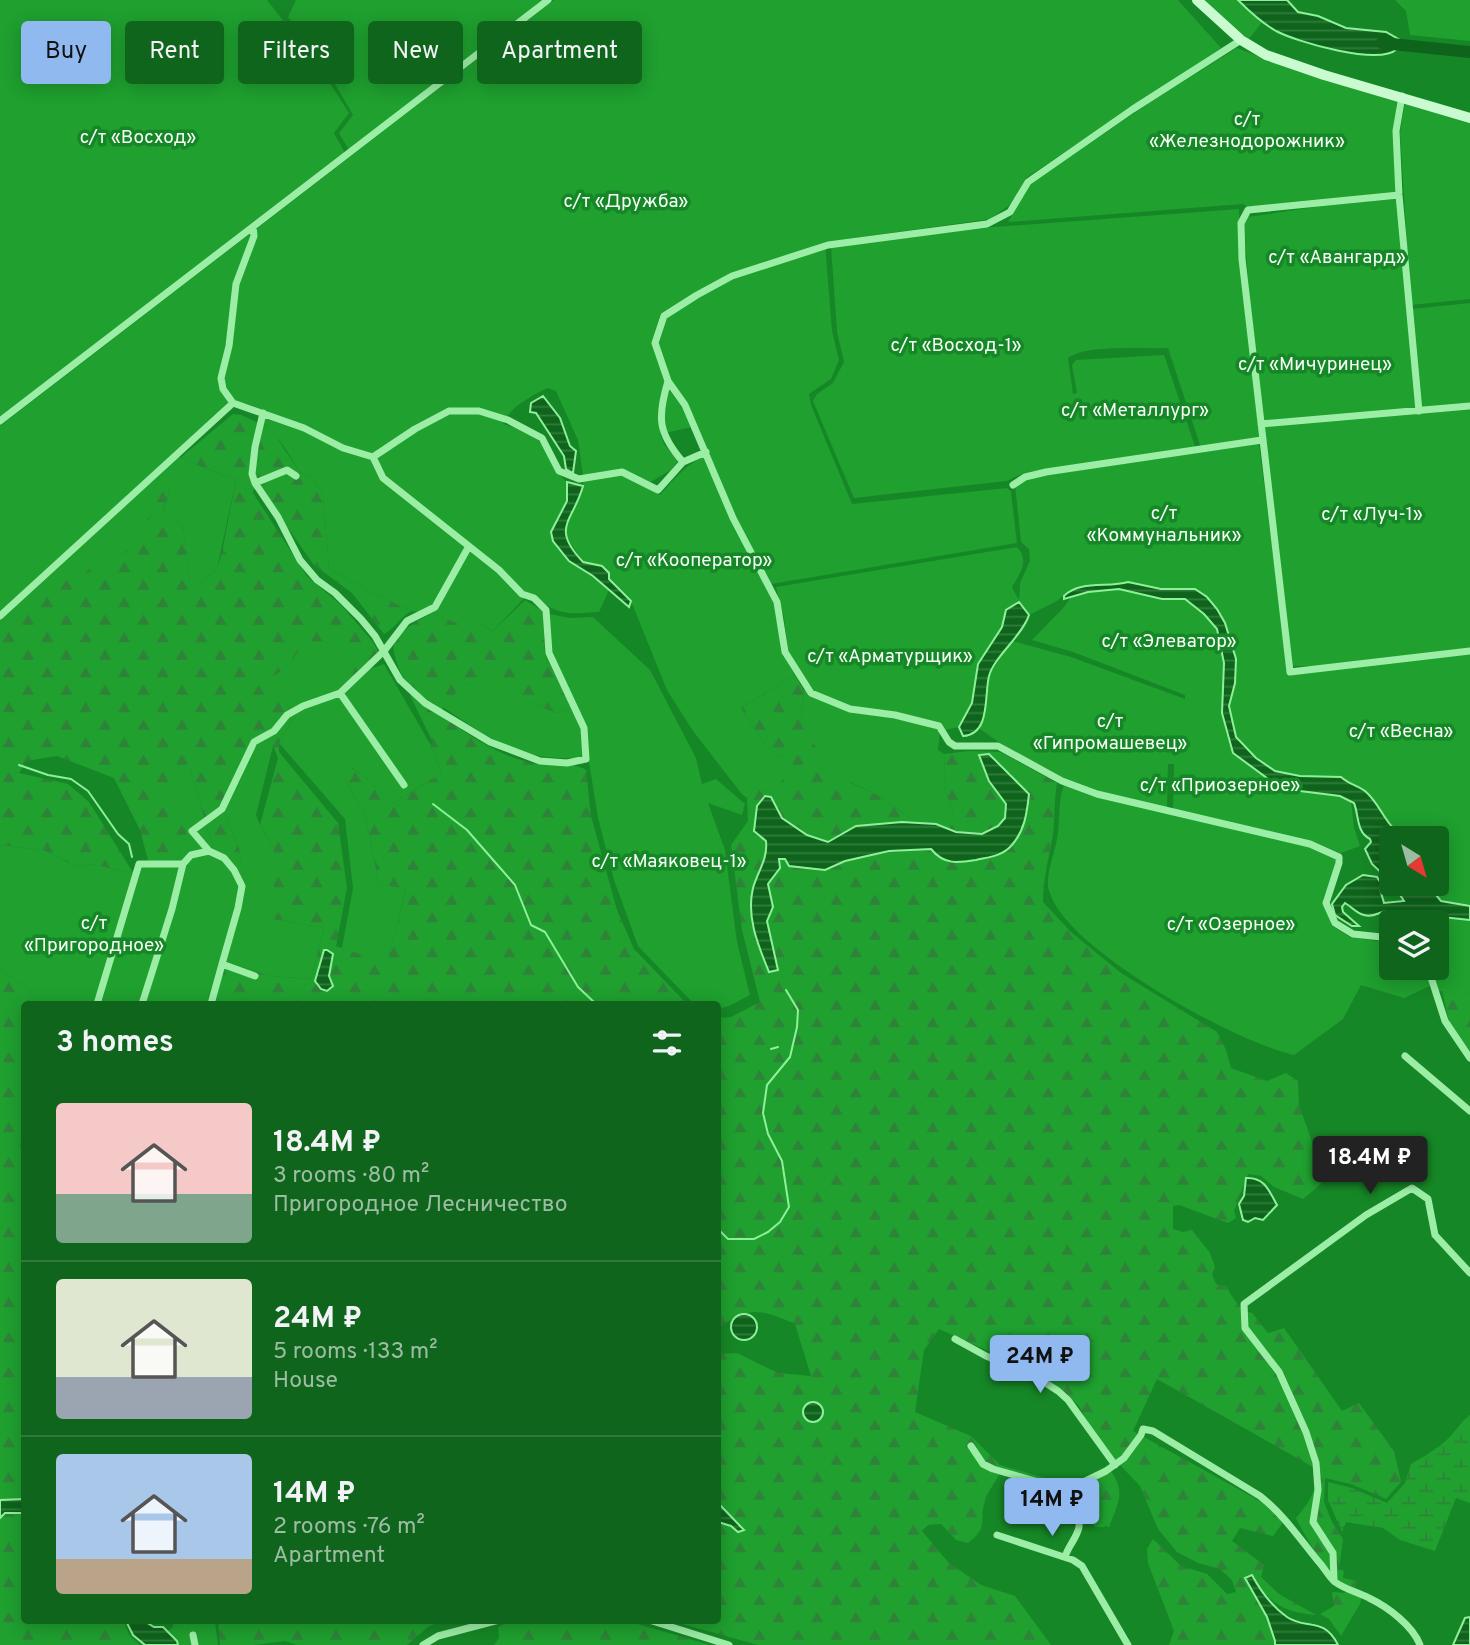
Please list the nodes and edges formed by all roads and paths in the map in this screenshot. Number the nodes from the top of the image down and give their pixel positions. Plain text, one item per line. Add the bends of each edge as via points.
1 (548, 0) edge
2 (1197, 0) edge
3 (1241, 40) junction
4 (1402, 96) junction
5 (1470, 118) edge
6 (1399, 195) junction
7 (253, 228) junction
8 (668, 381) junction
9 (233, 403) junction
10 (1470, 405) edge
11 (1419, 411) junction
12 (263, 414) junction
13 (0, 421) edge
14 (1261, 424) junction
15 (1262, 440) junction
16 (706, 452) junction
17 (373, 457) junction
18 (683, 462) junction
19 (296, 476) dead end
20 (255, 483) junction
21 (1013, 485) dead end
22 (469, 546) junction
23 (0, 616) edge
24 (384, 651) junction
25 (1470, 651) edge
26 (340, 693) junction
27 (404, 785) dead end
28 (209, 851) junction
29 (183, 864) junction
30 (1379, 937) edge
31 (222, 964) junction
32 (254, 976) dead end
33 (1432, 980) edge
34 (98, 1001) edge
35 (143, 1001) edge
36 (212, 1001) edge
37 (1405, 1056) dead end
38 (1470, 1058) edge
39 (1470, 1111) edge
40 (1470, 1273) edge
41 (955, 1339) dead end
42 (971, 1446) dead end
43 (1115, 1465) junction
44 (1067, 1490) junction
45 (997, 1535) dead end
46 (1065, 1557) junction
47 (1334, 1581) junction
48 (484, 1624) edge
49 (662, 1624) edge
50 (193, 1635) dead end
51 (195, 1645) edge
52 (423, 1645) edge
53 (729, 1645) edge
54 (1128, 1645) edge
55 (1420, 1645) edge

1 - 7 street
2 - 3 main road
3 - 4 main road via 1266,55
3 - 8 street via 1028,182 1010,212 987,224 828,244 732,276 697,295 664,316 654,343
4 - 5 main road
4 - 6 street via 1396,131
6 - 11 street
6 - 14 street via 1248,210 1241,223 1242,260
7 - 9 street via 236,284 222,378 223,389
7 - 13 street
8 - 16 street
8 - 18 street via 662,425 665,439
9 - 12 street
9 - 23 street
10 - 11 street
11 - 14 street
12 - 17 street
12 - 20 street via 255,447
14 - 15 street
15 - 21 street via 1046,472
15 - 25 street via 1290,672
16 - 18 street
16 - 30 street via 733,518 777,602 785,652 811,693 850,709 939,726 955,746 999,746 1062,781 1097,794 1310,844 1334,854 1339,863 1326,903 1335,923 1353,934
17 - 18 street via 449,411 479,411 535,434 559,471 579,480 622,472 658,490
17 - 22 street via 383,478
19 - 20 street via 287,470
20 - 24 street via 300,560 341,598
22 - 24 street via 435,607 407,621
22 - 24 street via 546,610 549,653 584,728 586,759 540,761 490,742 425,703 400,680
24 - 26 street
26 - 27 street
26 - 28 street via 303,706 274,732 254,742 222,809 192,831
28 - 29 street via 191,855
28 - 31 street via 224,858 242,886
29 - 34 street via 139,864
29 - 35 street
31 - 32 street
31 - 36 street
33 - 38 street via 1446,1021
37 - 39 street
40 - 47 street via 1435,1236 1428,1199 1412,1188 1366,1215 1244,1304 1245,1328 1279,1372 1306,1432 1316,1464 1313,1522 1333,1553
41 - 43 street via 1058,1391
42 - 44 street via 983,1464 993,1469
43 - 44 street
43 - 47 street via 1130,1453 1143,1429 1153,1431 1275,1508
44 - 46 street via 1079,1527
45 - 46 street
46 - 54 street via 1082,1566
47 - 55 street via 1380,1604 1416,1634
48 - 52 street via 438,1636
49 - 53 street
50 - 51 street

